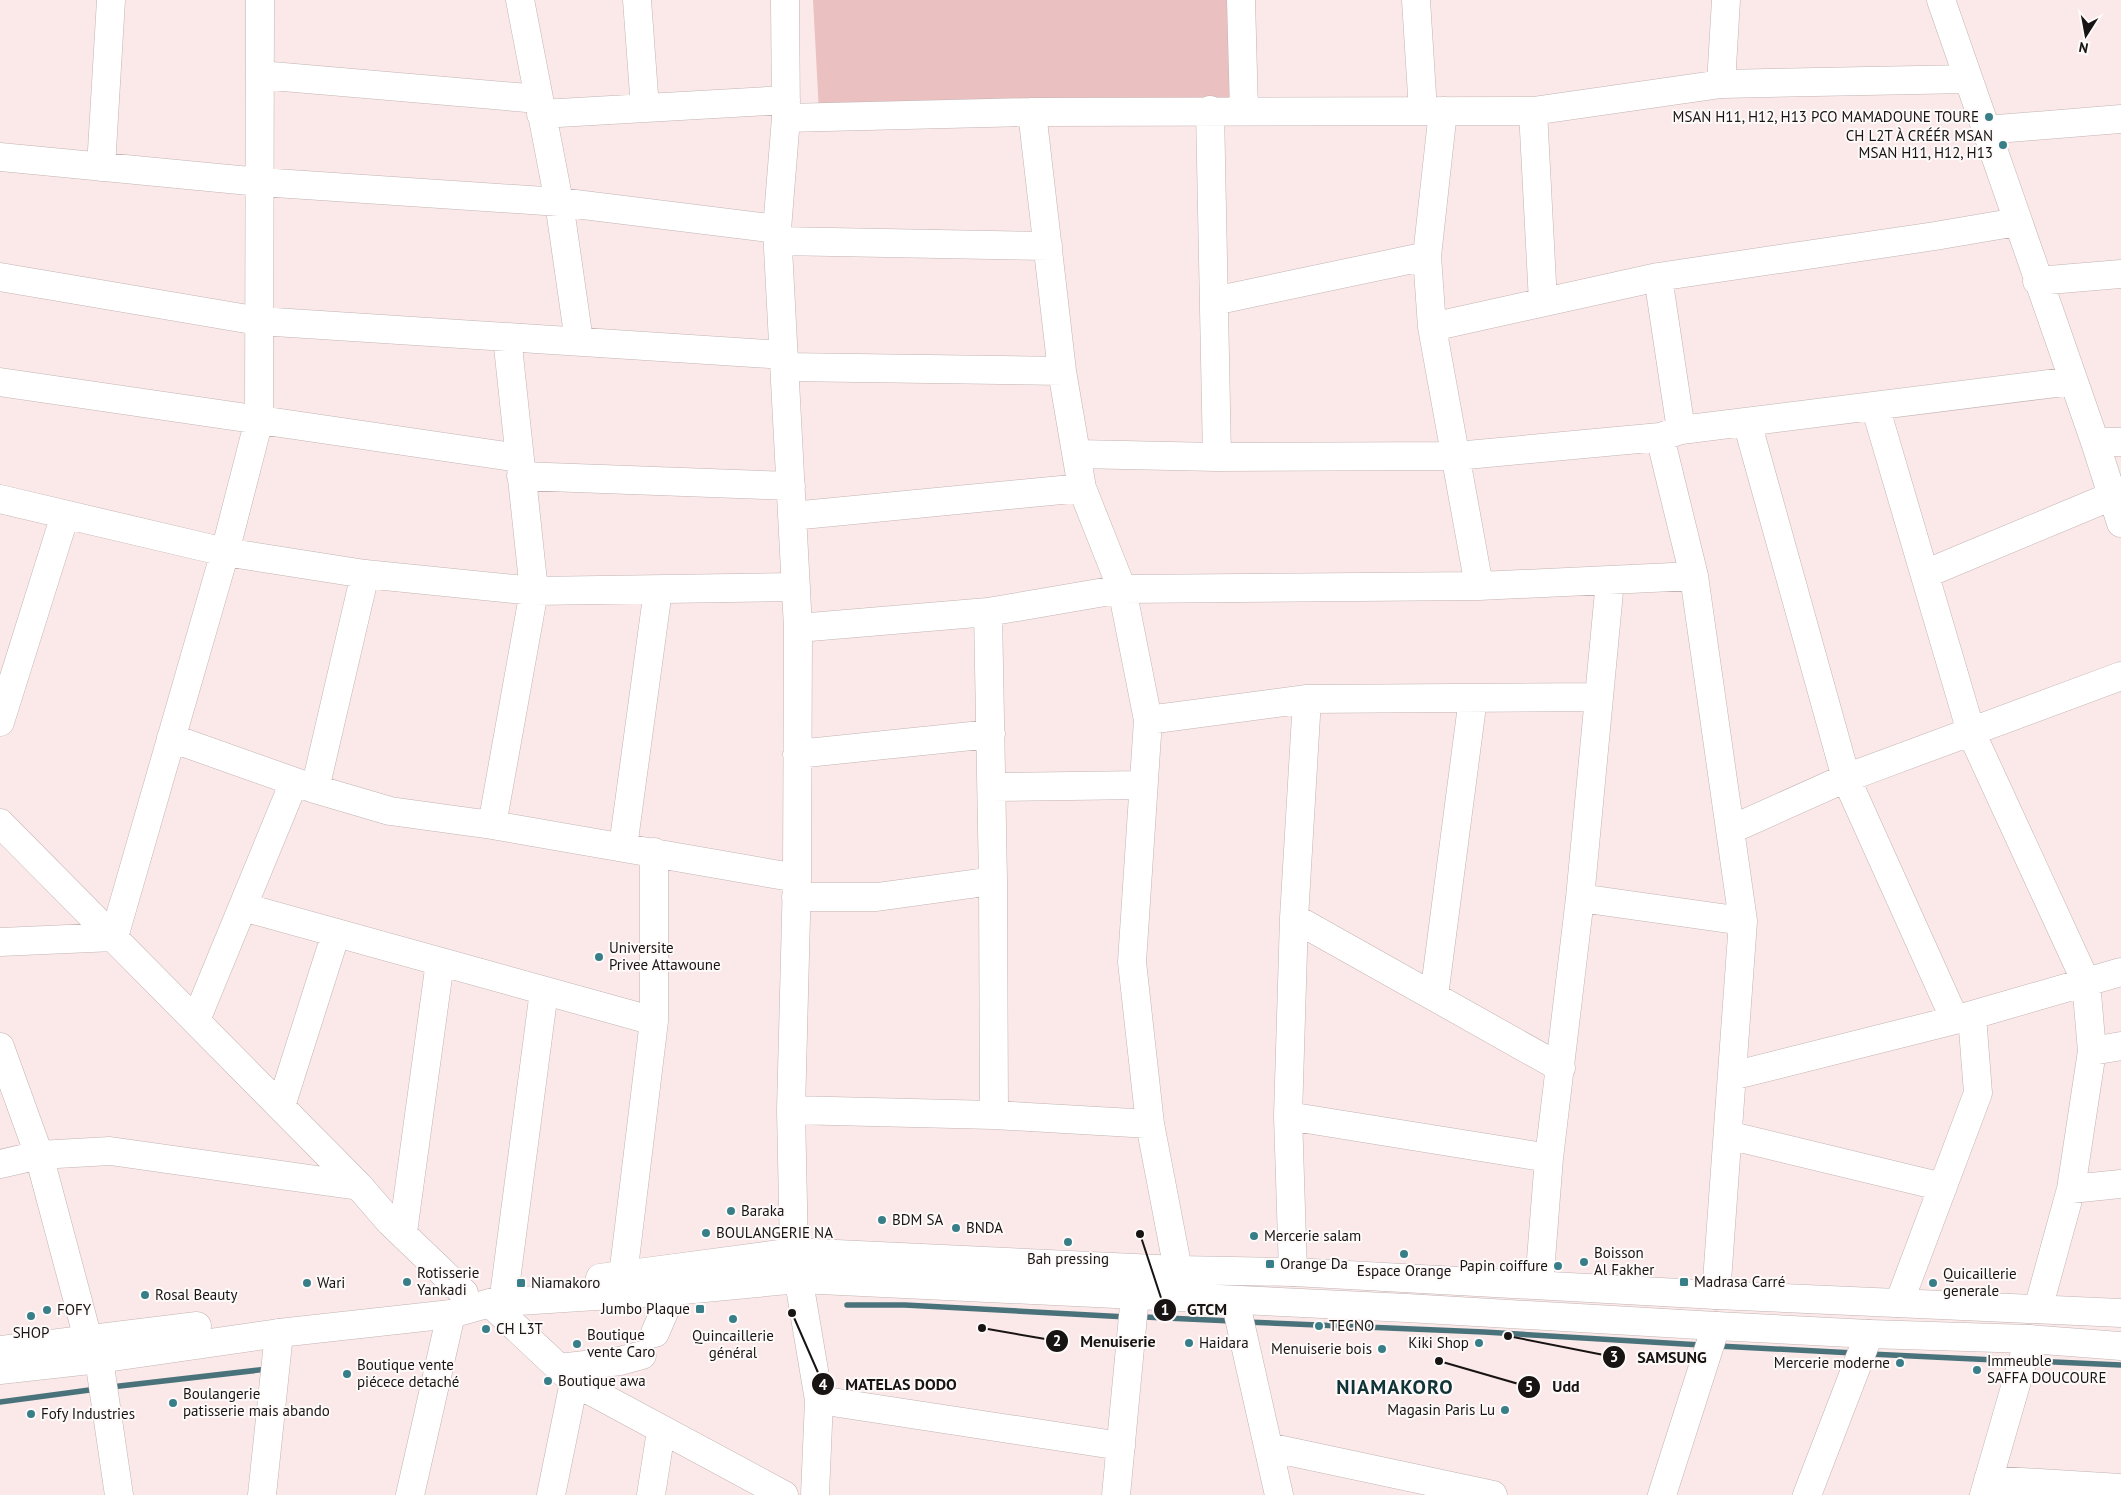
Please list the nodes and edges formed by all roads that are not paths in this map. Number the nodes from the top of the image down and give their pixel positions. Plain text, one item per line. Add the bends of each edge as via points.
1 (111, 0) edge
2 (260, 0) edge
3 (520, 0) edge
4 (638, 0) edge
5 (785, 0) edge
6 (1241, 0) edge
7 (1416, 0) edge
8 (1726, 0) edge
9 (1941, 0) edge
10 (260, 75) junction
11 (1968, 79) junction
12 (1722, 84) junction
13 (540, 107) junction
14 (645, 108) junction
15 (786, 109) junction
16 (1210, 110) junction
17 (1244, 110) junction
18 (1433, 111) junction
19 (1032, 112) junction
20 (1533, 112) junction
21 (2121, 119) edge
22 (1986, 130) junction
23 (0, 157) edge
24 (101, 167) junction
25 (260, 182) junction
26 (559, 202) junction
27 (2017, 222) junction
28 (778, 235) junction
29 (1048, 246) junction
30 (1427, 256) junction
31 (2121, 274) edge
32 (1658, 276) junction
33 (0, 277) edge
34 (2038, 281) junction
35 (1214, 301) junction
36 (1543, 302) junction
37 (259, 321) junction
38 (1432, 327) junction
39 (506, 337) junction
40 (579, 342) junction
41 (784, 361) junction
42 (1062, 371) junction
43 (2072, 381) junction
44 (0, 382) edge
45 (1875, 406) junction
46 (259, 420) junction
47 (1747, 422) junction
48 (1671, 433) junction
49 (2108, 442) edge
50 (1077, 454) junction
51 (1456, 456) junction
52 (1217, 457) junction
53 (521, 467) junction
54 (791, 486) junction
55 (1082, 488) junction
56 (2112, 496) junction
57 (0, 499) edge
58 (65, 515) junction
59 (792, 516) junction
60 (2121, 523) edge
61 (225, 552) junction
62 (365, 574) junction
63 (1925, 574) junction
64 (1694, 576) junction
65 (1610, 581) junction
66 (1479, 586) junction
67 (796, 587) junction
68 (1122, 589) junction
69 (658, 590) junction
70 (534, 591) junction
71 (988, 612) junction
72 (798, 628) junction
73 (2121, 676) edge
74 (1598, 697) junction
75 (1474, 698) junction
76 (1307, 699) junction
77 (1148, 720) junction
78 (0, 722) edge
79 (1971, 732) junction
80 (991, 734) junction
81 (171, 738) junction
82 (797, 754) junction
83 (1846, 778) junction
84 (1143, 785) junction
85 (305, 786) junction
86 (992, 787) junction
87 (0, 823) edge
88 (492, 825) junction
89 (1730, 830) junction
90 (622, 847) junction
91 (654, 852) junction
92 (994, 881) junction
93 (796, 888) junction
94 (1580, 898) junction
95 (243, 907) junction
96 (1294, 918) junction
97 (1743, 920) junction
98 (336, 933) junction
99 (114, 937) junction
100 (0, 942) edge
101 (440, 962) junction
102 (2121, 972) edge
103 (2086, 982) junction
104 (544, 991) junction
105 (1434, 996) junction
106 (1963, 1018) junction
107 (196, 1020) junction
108 (654, 1021) junction
109 (2121, 1046) edge
110 (0, 1047) edge
111 (2092, 1051) junction
112 (1561, 1068) junction
113 (1732, 1076) junction
114 (281, 1106) junction
115 (791, 1110) junction
116 (994, 1115) junction
117 (1288, 1116) junction
118 (1150, 1124) junction
119 (1728, 1135) junction
120 (38, 1155) junction
121 (1549, 1158) junction
122 (0, 1164) edge
123 (2121, 1184) edge
124 (358, 1186) junction
125 (1943, 1187) junction
126 (2071, 1189) junction
127 (403, 1232) junction
128 (794, 1252) junction
129 (1178, 1270) junction
130 (1293, 1272) junction
131 (623, 1276) junction
132 (799, 1279) junction
133 (1539, 1285) junction
134 (674, 1291) junction
135 (497, 1295) junction
136 (1135, 1295) junction
137 (1716, 1295) junction
138 (1235, 1300) junction
139 (1899, 1303) junction
140 (457, 1304) junction
141 (2038, 1309) junction
142 (2121, 1313) edge
143 (1716, 1326) junction
144 (278, 1333) junction
145 (1869, 1334) junction
146 (2029, 1339) junction
147 (2121, 1346) edge
148 (94, 1349) junction
149 (0, 1350) edge
150 (0, 1370) edge
151 (567, 1375) junction
152 (819, 1400) junction
153 (661, 1431) junction
154 (1121, 1446) junction
155 (1268, 1447) junction
156 (1986, 1488) edge
157 (2121, 1488) edge
158 (120, 1495) edge
159 (262, 1495) edge
160 (410, 1495) edge
161 (550, 1495) edge
162 (651, 1495) edge
163 (784, 1495) edge
164 (815, 1495) edge
165 (1116, 1495) edge
166 (1279, 1495) edge
167 (1493, 1495) edge
168 (1662, 1495) edge
169 (1807, 1495) edge

1 - 24 street
2 - 10 street
3 - 13 street
4 - 14 street
5 - 15 street
6 - 17 street
7 - 18 street
8 - 12 street
9 - 11 street
10 - 13 street
10 - 25 street
11 - 12 street
11 - 22 street
12 - 20 street
13 - 14 street
13 - 26 street
14 - 15 street
15 - 19 street
15 - 28 street
16 - 17 street
16 - 19 street
16 - 35 street
17 - 18 street
18 - 20 street
18 - 30 street
19 - 29 street
20 - 36 street
21 - 22 street
22 - 27 street
23 - 24 street
24 - 25 street
25 - 26 street
25 - 37 street
26 - 28 street
26 - 40 street
27 - 32 street
27 - 34 street
28 - 29 street
28 - 41 street
29 - 42 street
30 - 35 street
30 - 38 street
31 - 34 street
32 - 36 street
32 - 48 street
33 - 37 street
34 - 43 street
35 - 52 street
36 - 38 street
37 - 39 street
37 - 46 street
38 - 51 street
39 - 40 street
39 - 53 street
40 - 41 street
41 - 42 street
41 - 54 street
42 - 50 street
43 - 45 street
43 - 49 street
44 - 46 street
45 - 47 street
45 - 63 street
46 - 53 street
46 - 61 street
47 - 48 street
47 - 83 street
48 - 51 street
48 - 64 street
49 - 56 street
50 - 52 street
50 - 55 street
51 - 52 street
51 - 66 street
53 - 54 street
53 - 70 street
54 - 59 street
55 - 59 street
55 - 68 street
56 - 60 street
56 - 63 street
57 - 58 street
58 - 61 street
58 - 78 street
59 - 67 street
61 - 62 street
61 - 81 street
62 - 70 street
62 - 85 street
63 - 79 street
64 - 65 street
64 - 89 street
65 - 66 street
65 - 74 street
66 - 68 street
67 - 69 street
67 - 72 street
68 - 71 street
68 - 77 street
69 - 70 street
69 - 90 street
70 - 88 street
71 - 72 street
71 - 80 street
72 - 82 street
73 - 79 street
74 - 75 street
74 - 94 street
75 - 76 street
75 - 105 street
76 - 77 street
76 - 96 street
77 - 84 street
79 - 83 street
79 - 103 street
80 - 82 street
80 - 86 street
81 - 85 street
81 - 99 street
82 - 93 street
83 - 89 street
83 - 106 street
84 - 86 street
84 - 118 street via 1132,962
85 - 88 street via 390,811
85 - 95 street
86 - 92 street
87 - 99 street
88 - 90 street
89 - 97 street
90 - 91 street
91 - 93 street
91 - 108 street
92 - 93 street via 876,896
92 - 116 street
93 - 115 street
94 - 97 street
94 - 112 street
95 - 98 street
95 - 107 street
96 - 105 street
96 - 117 street
97 - 113 street
98 - 101 street
98 - 114 street
99 - 100 street
99 - 107 street
101 - 104 street
101 - 127 street
102 - 103 street
103 - 106 street
103 - 111 street
104 - 108 street
104 - 135 street
105 - 112 street
106 - 113 street
106 - 125 street via 1978,1093
107 - 114 street
108 - 131 street
109 - 111 street
110 - 120 street
111 - 126 street
112 - 121 street
113 - 119 street
114 - 124 street
115 - 116 street
115 - 128 street
116 - 118 street
117 - 121 street
117 - 130 street
118 - 129 street
119 - 125 street
119 - 137 street
120 - 122 street
120 - 124 street via 110,1151
120 - 148 street
121 - 133 street
123 - 126 street
124 - 127 street
125 - 139 street
126 - 141 street
127 - 140 street
128 - 129 street
128 - 131 street
128 - 132 street
129 - 130 street
130 - 133 street
131 - 135 street
132 - 134 street
132 - 136 street
132 - 152 street
133 - 137 street
134 - 135 street
134 - 151 street via 648,1344 620,1361
135 - 140 street
135 - 151 street
136 - 138 street
136 - 154 street
137 - 139 street
138 - 143 street
138 - 155 street
139 - 141 street
140 - 144 street
140 - 148 street
140 - 160 street
141 - 142 street
143 - 145 street
143 - 168 street
144 - 148 street
144 - 159 street
145 - 146 street
145 - 169 street
146 - 147 street
146 - 156 street
148 - 149 street
148 - 150 street
148 - 158 street
151 - 153 street
151 - 161 street
152 - 154 street
152 - 164 street
153 - 162 street
153 - 163 street
154 - 165 street
155 - 166 street
155 - 167 street
156 - 157 street

